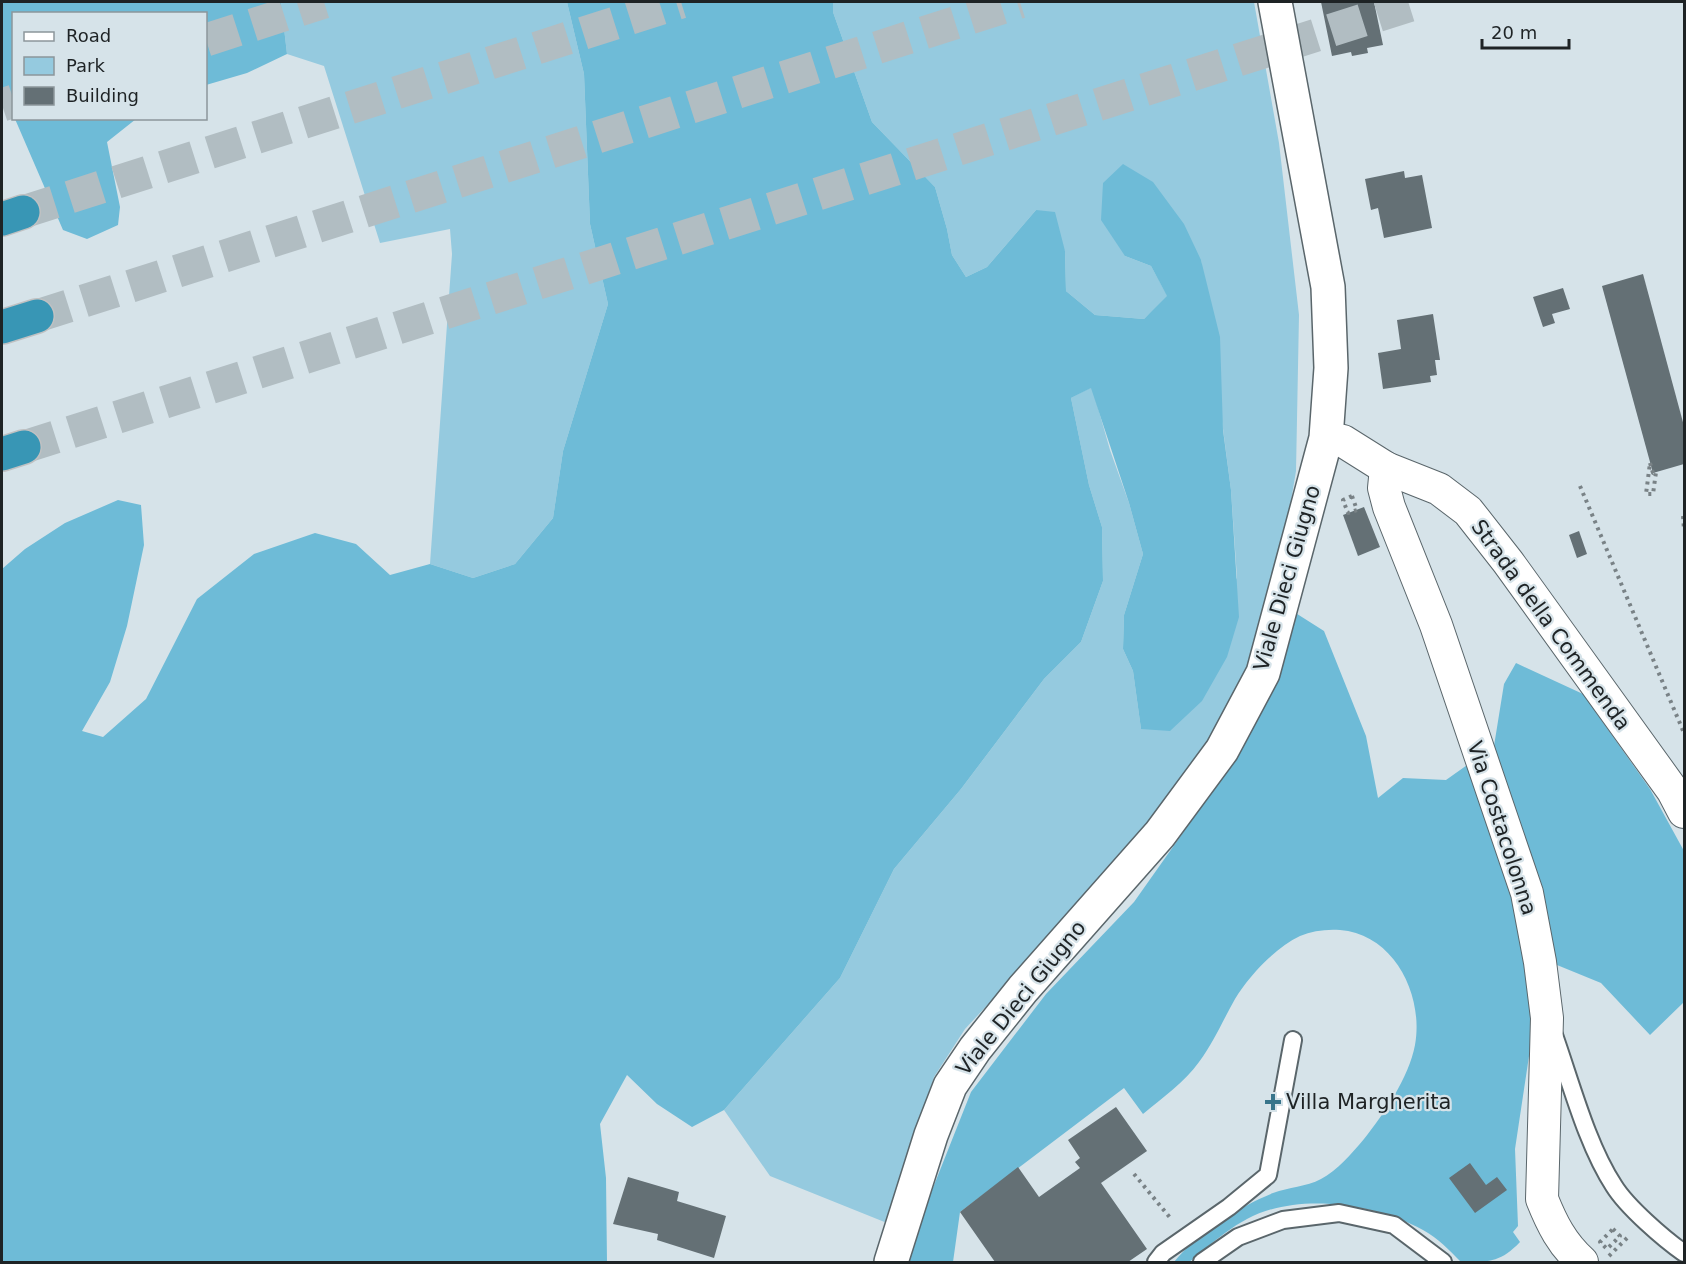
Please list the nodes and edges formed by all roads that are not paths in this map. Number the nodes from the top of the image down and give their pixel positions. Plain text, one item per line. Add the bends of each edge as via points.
1 (1275, 2) edge
2 (37, 316) tunnel mouth
3 (2, 327) edge
4 (1326, 438) junction
5 (1386, 468) junction
6 (1684, 812) edge
7 (1547, 1018) junction
8 (1293, 1040) dead end
9 (1684, 1253) edge
10 (1577, 1255) edge
11 (891, 1263) edge
12 (1156, 1263) edge
13 (1202, 1263) edge
14 (1443, 1263) edge

1 - 4 main road, Viale Dieci Giugno via 1328,287 1330,368
2 - 3 highway
4 - 5 street, Strada della Commenda via 1343,441
4 - 11 main road, Viale Dieci Giugno via 1263,673 1222,750 1160,834 1023,989 950,1086
5 - 6 street, Strada della Commenda via 1439,489 1468,511 1673,791
5 - 7 street, Via Costacolonna via 1384,488 1389,507 1436,625 1527,893
7 - 9 lane via 1596,1153 1615,1188
7 - 10 street, Via Costacolonna via 1542,1199 1552,1227
8 - 12 lane via 1269,1175 1163,1253
13 - 14 lane via 1238,1237 1283,1220 1339,1213 1394,1225

